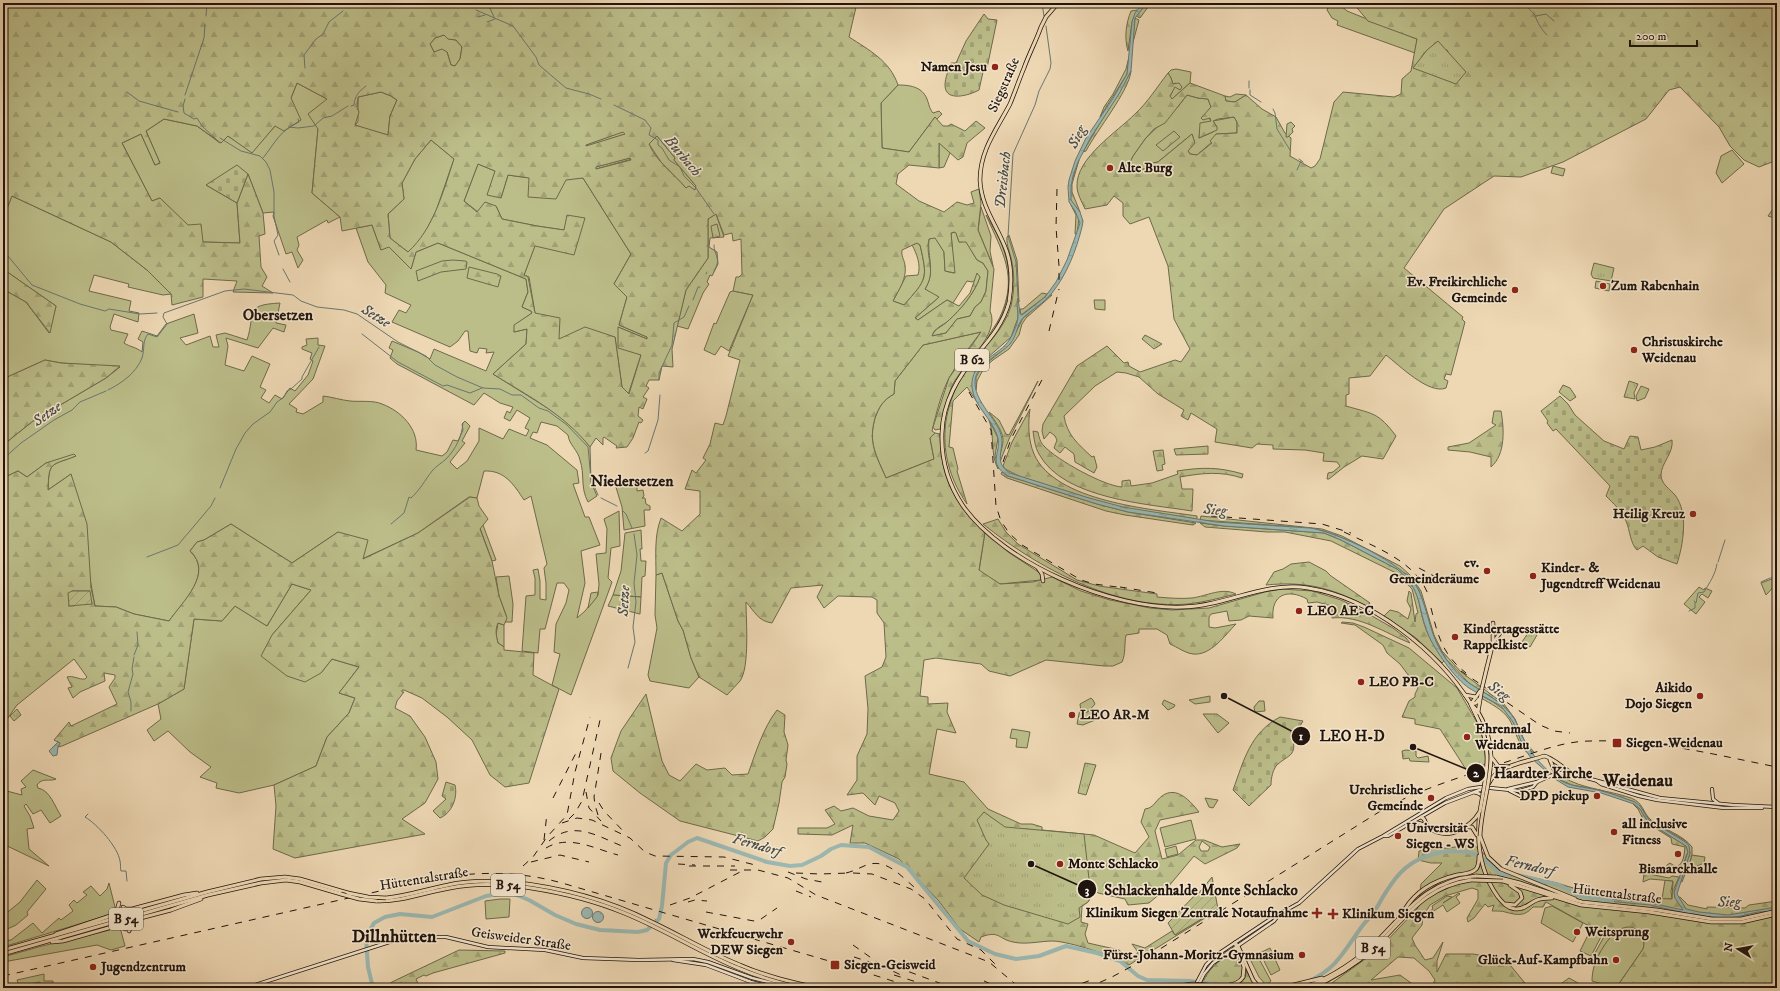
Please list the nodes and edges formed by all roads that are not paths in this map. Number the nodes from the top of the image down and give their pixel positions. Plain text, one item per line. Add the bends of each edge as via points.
1 (1058, 3) edge
2 (1035, 565) junction
3 (1044, 581) dead end
4 (1493, 623) dead end
5 (1494, 636) junction
6 (1493, 642) junction
7 (1465, 695) junction
8 (1478, 698) junction
9 (1471, 704) junction
10 (1478, 712) junction
11 (1491, 756) junction
12 (1555, 763) junction
13 (1510, 767) junction
14 (1571, 773) junction
15 (1556, 774) junction
16 (1537, 782) junction
17 (1486, 787) junction
18 (1519, 787) junction
19 (1712, 789) dead end
20 (1506, 790) junction
21 (1522, 790) junction
22 (1474, 791) junction
23 (1634, 793) junction
24 (1483, 798) dead end
25 (1524, 798) dead end
26 (1708, 803) junction
27 (1720, 804) junction
28 (1708, 806) junction
29 (1733, 806) junction
30 (1777, 807) edge
31 (1480, 811) junction
32 (1420, 816) junction
33 (1422, 822) junction
34 (1412, 823) junction
35 (1464, 827) junction
36 (1383, 836) junction
37 (1479, 836) junction
38 (1479, 850) junction
39 (1471, 878) junction
40 (1503, 881) junction
41 (207, 894) junction
42 (1556, 899) junction
43 (1502, 900) junction
44 (1582, 902) junction
45 (119, 903) dead end
46 (123, 907) dead end
47 (131, 910) junction
48 (1777, 912) edge
49 (117, 914) junction
50 (1401, 914) junction
51 (638, 917) junction
52 (133, 920) junction
53 (120, 924) junction
54 (44, 941) junction
55 (1236, 945) junction
56 (3, 950) edge
57 (1227, 953) junction
58 (3, 954) edge
59 (1240, 955) junction
60 (673, 960) junction
61 (1331, 975) junction
62 (1200, 979) junction
63 (1186, 985) junction
64 (1196, 987) edge
65 (246, 988) edge
66 (774, 988) edge
67 (793, 988) edge
68 (802, 988) edge
69 (818, 988) edge
70 (1149, 988) edge
71 (1210, 988) edge
72 (1264, 988) edge
73 (1281, 988) edge
74 (1302, 988) edge
75 (1311, 988) edge

1 - 2 main road, Siegstraße / B 62 via 1038,36 1012,99 988,142 982,161 980,179 986,208 1008,257 1011,276 1009,300 998,328 962,373 952,392 943,423 943,448 950,481 957,496 969,514 998,540
2 - 3 main road
2 - 7 main road, B 62 via 1090,590 1159,607 1182,608 1222,602 1276,588 1298,587 1330,594 1357,604 1401,631 1433,658
4 - 5 main road
5 - 6 main road
5 - 6 main road via 1500,633
6 - 8 main road, bridge
7 - 8 main road
7 - 9 main road, B 62
8 - 9 main road
8 - 10 main road
9 - 10 main road, B 62
9 - 31 main road, B 62, bridge via 1482,729 1488,756 1488,772
10 - 11 main road, B 62, bridge via 1487,733
11 - 13 main road, bridge via 1498,766
11 - 17 main road, B 62, bridge
12 - 13 main road via 1541,757
12 - 14 main road
12 - 15 main road
13 - 17 main road, bridge via 1495,774
14 - 15 main road
14 - 23 main road
15 - 16 main road
16 - 18 main road
16 - 21 main road via 1533,787
17 - 20 main road
17 - 22 main road
17 - 32 main road via 1468,789 1446,798
17 - 37 main road, B 62, bridge
18 - 20 main road
18 - 21 main road
19 - 27 main road via 1713,799
20 - 21 main road
20 - 25 main road
22 - 24 main road
22 - 32 main road
23 - 26 main road
23 - 28 main road via 1657,800
26 - 27 main road
26 - 28 main road
27 - 29 main road
28 - 29 main road
29 - 30 main road
31 - 35 main road via 1471,823
31 - 37 main road, B 62, bridge
32 - 33 main road
32 - 34 main road
32 - 36 main road
33 - 34 main road
33 - 35 main road via 1433,831 1444,834 1453,833
34 - 36 main road via 1388,836
35 - 37 main road via 1472,827
36 - 55 main road via 1358,849 1304,898
37 - 38 main road, B 62
37 - 43 main road, B 62, bridge via 1485,866
37 - 44 main road, B 62 via 1488,856 1501,870
38 - 43 main road, B 62, bridge via 1489,880
38 - 50 main road, B 54 via 1479,863 1475,870 1437,882 1413,897
39 - 40 main road, Hüttentalstraße / B 54, bridge
39 - 44 main road, Hüttentalstraße / B 54, bridge via 1485,876 1508,879
39 - 50 main road, Hüttentalstraße / B 54 via 1453,880 1431,890
39 - 75 main road, Hüttentalstraße / B 54 via 1448,885 1426,896 1366,954 1340,973
40 - 42 main road, Hüttentalstraße / B 54
40 - 43 main road via 1518,889 1522,896 1521,901 1515,905
41 - 47 main road via 184,895
41 - 51 main road, Hüttentalstraße / B 54, bridge via 261,882 286,880 308,883 359,899 376,901 409,898 464,885 500,885 566,895
41 - 51 main road, Hüttentalstraße / B 54, bridge via 261,879 285,877 308,880 348,893 386,898 458,883 500,882 572,893 604,902
41 - 52 main road via 184,905
41 - 54 main road, Hüttentalstraße / B 54
42 - 43 main road, B 54 via 1539,899 1520,909 1507,906
42 - 48 main road, Hüttentalstraße / B 54 via 1592,907 1650,912 1711,922 1746,921
44 - 48 main road, Hüttentalstraße / B 54 via 1717,920 1741,919
45 - 49 main road
46 - 47 main road
47 - 52 main road, bridge via 126,917
49 - 53 main road, bridge via 123,917
49 - 54 main road via 62,931
50 - 61 main road, Hüttentalstraße / B 54 via 1365,952
51 - 68 main road, Hüttentalstraße / B 54 via 739,968 763,978
51 - 69 main road, Hüttentalstraße / B 54 via 740,966
52 - 53 main road via 127,930
53 - 54 main road via 63,941
54 - 56 main road, Hüttentalstraße / B 54
54 - 58 main road, Hüttentalstraße / B 54
55 - 57 main road
55 - 59 main road
55 - 62 main road via 1212,959 1206,965
55 - 72 main road via 1256,984
57 - 59 main road via 1234,952
57 - 62 main road via 1211,965
59 - 63 main road, bridge via 1245,969 1244,977 1238,984
60 - 65 main road, Geisweider Straße via 583,958 545,950 488,947 447,937 405,937
60 - 66 main road, Geisweider Straße via 706,965
60 - 67 main road, Geisweider Straße via 678,958 708,962 752,978
61 - 73 main road
61 - 74 main road, Hüttentalstraße / B 54
62 - 64 main road, bridge
63 - 70 main road
63 - 71 main road, bridge

